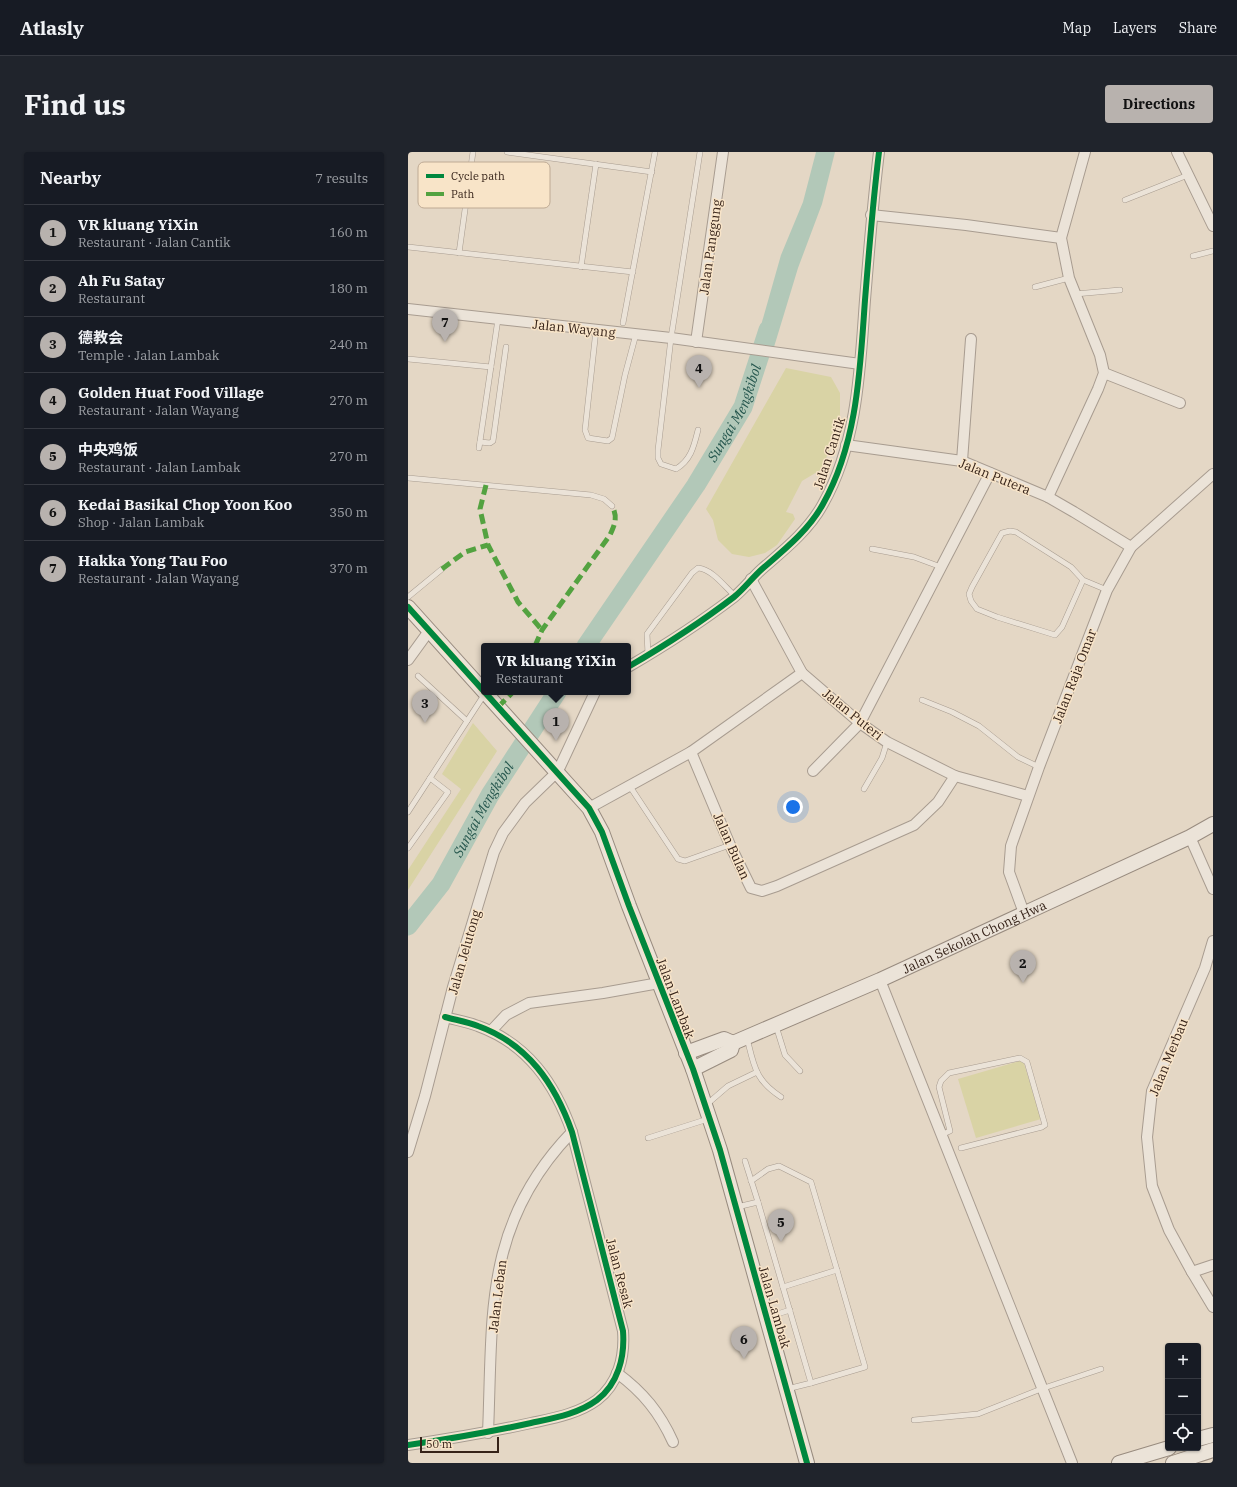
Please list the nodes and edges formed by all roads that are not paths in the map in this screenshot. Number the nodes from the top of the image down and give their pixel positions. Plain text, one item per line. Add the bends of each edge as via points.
1 (472, 152) edge
2 (507, 152) edge
3 (655, 152) edge
4 (700, 152) edge
5 (723, 152) edge
6 (879, 152) edge
7 (1085, 152) edge
8 (1177, 152) edge
9 (471, 162) edge
10 (596, 164) junction
11 (652, 172) junction
12 (1189, 175) junction
13 (1125, 200) dead end
14 (465, 208) edge
15 (871, 215) junction
16 (1213, 226) edge
17 (1061, 238) junction
18 (408, 247) edge
19 (1213, 251) edge
20 (459, 253) junction
21 (1193, 256) dead end
22 (581, 267) junction
23 (633, 272) junction
24 (1069, 278) junction
25 (1034, 287) dead end
26 (1120, 290) dead end
27 (1075, 294) junction
28 (408, 309) edge
29 (498, 319) junction
30 (623, 323) dead end
31 (596, 330) junction
32 (636, 334) junction
33 (671, 338) junction
34 (970, 339) dead end
35 (696, 342) junction
36 (506, 347) dead end
37 (408, 359) edge
38 (860, 364) junction
39 (491, 367) junction
40 (1104, 373) junction
41 (1180, 403) dead end
42 (698, 430) dead end
43 (480, 442) junction
44 (846, 445) junction
45 (479, 448) dead end
46 (962, 461) junction
47 (990, 473) junction
48 (1213, 474) edge
49 (408, 478) edge
50 (1048, 497) junction
51 (612, 506) dead end
52 (1131, 547) junction
53 (872, 549) dead end
54 (941, 567) junction
55 (442, 569) dead end
56 (751, 579) junction
57 (1083, 580) junction
58 (1107, 590) junction
59 (735, 596) junction
60 (408, 597) edge
61 (408, 607) edge
62 (429, 631) junction
63 (649, 655) junction
64 (408, 660) edge
65 (631, 665) edge
66 (802, 673) junction
67 (418, 676) dead end
68 (481, 690) edge
69 (484, 695) edge
70 (486, 695) edge
71 (594, 695) edge
72 (922, 700) dead end
73 (467, 721) junction
74 (860, 723) junction
75 (887, 742) junction
76 (691, 752) junction
77 (1039, 767) junction
78 (812, 770) dead end
79 (558, 771) junction
80 (955, 776) junction
81 (430, 778) junction
82 (629, 785) junction
83 (864, 789) dead end
84 (1028, 796) junction
85 (589, 808) junction
86 (408, 812) edge
87 (1213, 824) edge
88 (1190, 837) junction
89 (730, 845) junction
90 (408, 848) edge
91 (1213, 889) edge
92 (1024, 913) junction
93 (1213, 941) edge
94 (880, 980) junction
95 (659, 983) junction
96 (445, 1017) junction
97 (775, 1025) junction
98 (491, 1031) junction
99 (747, 1037) junction
100 (733, 1043) junction
101 (686, 1053) junction
102 (693, 1069) junction
103 (800, 1070) dead end
104 (757, 1072) junction
105 (781, 1097) dead end
106 (707, 1112) junction
107 (572, 1132) junction
108 (941, 1135) junction
109 (648, 1138) dead end
110 (961, 1148) dead end
111 (408, 1152) edge
112 (745, 1161) dead end
113 (751, 1181) junction
114 (758, 1202) junction
115 (736, 1208) junction
116 (1213, 1265) edge
117 (837, 1270) junction
118 (1192, 1272) junction
119 (783, 1287) junction
120 (1213, 1307) edge
121 (790, 1310) junction
122 (766, 1317) junction
123 (1101, 1368) dead end
124 (617, 1373) junction
125 (811, 1383) junction
126 (787, 1389) junction
127 (1041, 1389) junction
128 (914, 1420) dead end
129 (488, 1433) junction
130 (1213, 1435) edge
131 (1201, 1438) edge
132 (673, 1442) dead end
133 (408, 1445) edge
134 (1165, 1449) edge
135 (1213, 1450) edge
136 (807, 1460) edge
137 (1192, 1460) edge
138 (1072, 1463) edge
139 (1119, 1463) edge
140 (1173, 1463) edge

1 - 9 lane
2 - 10 lane
3 - 11 lane
4 - 33 lane
5 - 35 street, Jalan Panggung
6 - 15 street, Jalan Cantik
7 - 17 street
8 - 12 street
10 - 11 lane
10 - 22 lane
11 - 23 lane
12 - 13 lane
12 - 16 street
14 - 20 lane
15 - 17 street
15 - 38 street, Jalan Cantik
17 - 24 street
18 - 20 lane
19 - 21 lane
20 - 22 lane
22 - 23 lane
23 - 30 lane
24 - 25 lane
24 - 27 street
26 - 27 lane
27 - 40 street via 1100,355
28 - 29 street, Jalan Wayang
29 - 31 street, Jalan Wayang
29 - 39 lane
31 - 32 street, Jalan Wayang
31 - 32 lane via 585,430 588,438 608,441 612,438
32 - 33 street, Jalan Wayang
33 - 35 street, Jalan Wayang
33 - 42 lane via 658,450 661,464 676,469 685,464 692,453
34 - 46 street
35 - 38 street, Jalan Wayang
36 - 43 lane via 493,441
37 - 39 lane
38 - 44 street, Jalan Cantik via 856,404
39 - 43 lane
40 - 41 street
40 - 50 street
43 - 45 lane
44 - 46 street, Jalan Putera
44 - 56 street, Jalan Cantik via 836,478 823,505 786,548
46 - 47 street, Jalan Putera
47 - 50 street, Jalan Putera
47 - 54 street
48 - 52 street, Jalan Raja Omar
49 - 51 lane via 591,495 604,499
50 - 52 street, Jalan Putera
52 - 58 street, Jalan Raja Omar
53 - 54 lane via 914,557
54 - 74 street
55 - 60 lane
56 - 59 street, Jalan Cantik
56 - 66 street, Jalan Puteri
57 - 57 lane via 1071,567 1016,532 1010,531 1002,534 969,594 977,609 1056,635
57 - 58 lane
58 - 77 street, Jalan Raja Omar
59 - 63 street, Jalan Cantik via 673,641
59 - 63 lane via 710,573 698,568 647,634
61 - 62 street, Jalan Lambak
62 - 64 street
62 - 68 street, Jalan Lambak
63 - 65 street, Jalan Cantik
66 - 74 street, Jalan Puteri
66 - 76 street
67 - 73 lane
69 - 73 lane
70 - 79 street, Jalan Lambak
71 - 79 street
72 - 77 lane via 979,726 1018,757
73 - 81 lane
74 - 75 street, Jalan Puteri
74 - 78 street
75 - 80 street, Jalan Puteri
75 - 83 lane via 882,758
76 - 82 street
76 - 89 street, Jalan Bulan
77 - 84 street, Jalan Raja Omar
79 - 85 street, Jalan Lambak
79 - 96 street, Jalan Jelutong via 525,803 503,833 494,852
80 - 84 street, Jalan Puteri
80 - 89 street, Jalan Bulan via 938,802 914,825 762,891 751,888
81 - 86 lane
81 - 90 lane via 448,792
82 - 85 street
82 - 89 lane via 678,859 685,862
84 - 92 street, Jalan Raja Omar via 1011,846 1009,872
85 - 95 street, Jalan Lambak via 602,832
87 - 88 street, Jalan Sekolah Chong Hwa
88 - 91 street
88 - 92 street, Jalan Sekolah Chong Hwa
92 - 94 street, Jalan Sekolah Chong Hwa
93 - 118 street, Jalan Merbau via 1205,968 1152,1091 1147,1137 1152,1186 1170,1230
94 - 97 street, Jalan Sekolah Chong Hwa
94 - 108 street
95 - 98 street via 603,994 529,1003 506,1015
95 - 101 street, Jalan Lambak
96 - 98 street, Jalan Resak
96 - 111 street, Jalan Jelutong
97 - 99 street, Jalan Sekolah Chong Hwa
97 - 103 lane via 785,1055
98 - 107 street, Jalan Resak via 522,1052 545,1076 564,1108
99 - 100 street, Jalan Sekolah Chong Hwa
99 - 104 lane
100 - 101 street, Jalan Sekolah Chong Hwa via 724,1039
100 - 102 street, Jalan Sekolah Chong Hwa via 730,1050
101 - 102 street, Jalan Lambak
102 - 106 street, Jalan Lambak
104 - 105 lane via 766,1085
104 - 106 lane via 728,1086
106 - 109 lane
106 - 115 street, Jalan Lambak
107 - 124 street, Jalan Resak via 624,1331 623,1356
107 - 129 street, Jalan Leban via 537,1174 514,1216 499,1263 494,1298
108 - 110 lane via 950,1131 939,1087 941,1081 949,1074 1024,1059 1027,1062 1044,1125
108 - 127 street
112 - 113 lane
113 - 114 lane
113 - 117 lane via 768,1169 779,1166 811,1182
114 - 115 lane
114 - 119 lane
115 - 122 street, Jalan Lambak
116 - 118 street
117 - 119 lane
117 - 125 lane via 865,1367
118 - 120 street, Jalan Merbau
119 - 121 lane
121 - 122 lane
121 - 125 lane
122 - 126 street, Jalan Lambak
123 - 127 lane
124 - 129 street, Jalan Resak via 607,1390 583,1409
124 - 132 street via 636,1388 656,1410
125 - 126 lane
126 - 136 street, Jalan Lambak
127 - 128 lane via 978,1414
127 - 138 street
129 - 133 street, Jalan Resak
130 - 131 street
134 - 139 street
135 - 137 street
137 - 140 street

